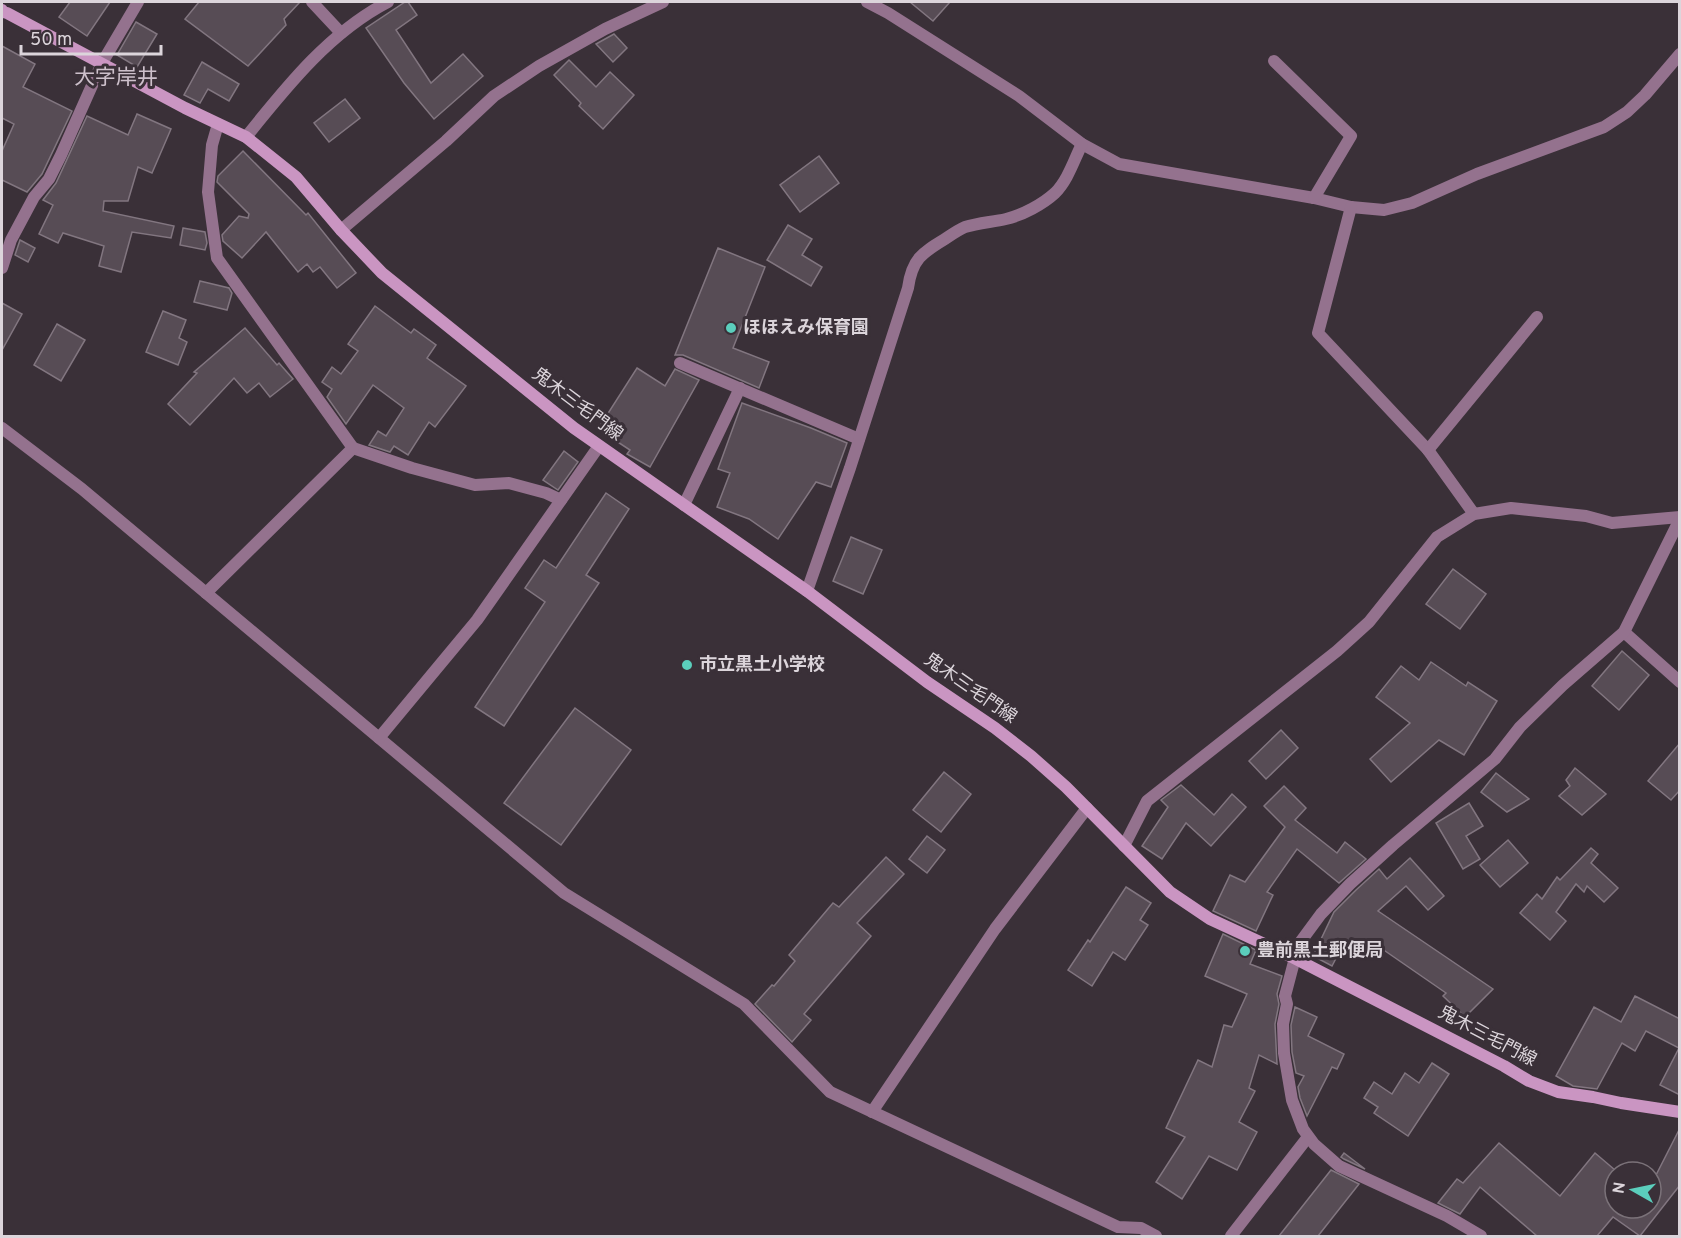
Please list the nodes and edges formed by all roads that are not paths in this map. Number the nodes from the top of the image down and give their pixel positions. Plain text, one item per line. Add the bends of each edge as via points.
1 (138, 2) edge
2 (312, 2) edge
3 (388, 2) edge
4 (663, 2) edge
5 (867, 2) edge
6 (2, 10) edge
7 (341, 33) junction
8 (1680, 54) edge
9 (1274, 61) dead end
10 (102, 63) junction
11 (218, 124) junction
12 (246, 137) junction
13 (1082, 144) junction
14 (1314, 198) junction
15 (1351, 207) junction
16 (341, 230) junction
17 (2, 268) edge
18 (1537, 317) dead end
19 (680, 363) dead end
20 (740, 388) junction
21 (2, 428) edge
22 (859, 439) junction
23 (599, 446) junction
24 (353, 448) junction
25 (1428, 450) junction
26 (561, 500) junction
27 (684, 505) junction
28 (1474, 514) junction
29 (1680, 518) edge
30 (807, 591) junction
31 (206, 593) junction
32 (1624, 632) junction
33 (1680, 682) edge
34 (380, 738) junction
35 (1087, 808) junction
36 (1124, 846) junction
37 (1293, 957) junction
38 (872, 1112) junction
39 (1680, 1112) edge
40 (1308, 1137) junction
41 (1156, 1236) edge
42 (1231, 1236) edge
43 (1481, 1236) edge

1 - 10 street
2 - 7 street
3 - 7 street
4 - 16 street via 605,29 494,96
5 - 13 street via 1019,96
6 - 10 main road, 鬼木三毛門線
7 - 12 street
8 - 15 street via 1645,95 1604,127 1477,174 1412,203 1384,210
9 - 14 street via 1351,136
10 - 11 main road, 鬼木三毛門線
10 - 17 street via 62,155 11,240
11 - 12 main road, 鬼木三毛門線
11 - 24 street via 208,192 217,258
12 - 16 main road, 鬼木三毛門線 via 296,177
13 - 14 street via 1119,164
13 - 22 street via 1066,179 1046,200 1014,217 964,228 921,255 910,274
14 - 15 street
15 - 25 street via 1318,333
16 - 23 main road, 鬼木三毛門線 via 382,273
18 - 25 street
19 - 20 street
20 - 22 street
20 - 27 street
21 - 31 street
22 - 30 street
23 - 26 street
23 - 27 main road, 鬼木三毛門線
24 - 26 street via 475,485 509,483
24 - 31 street
25 - 28 street
26 - 34 street via 477,620
27 - 30 main road, 鬼木三毛門線
28 - 29 street via 1511,508 1586,516 1612,523
28 - 36 street via 1437,537 1369,622 1337,651 1147,801
29 - 32 street
30 - 35 main road, 鬼木三毛門線 via 927,682 996,728
31 - 34 street
32 - 33 street
32 - 37 street via 1548,699 1495,759 1350,884 1321,914
34 - 38 street via 564,893 744,1005 830,1092
35 - 36 main road, 鬼木三毛門線
35 - 38 street via 995,929
36 - 37 main road, 鬼木三毛門線 via 1170,892 1210,919
37 - 39 main road, 鬼木三毛門線 via 1528,1081 1558,1092
37 - 40 street via 1285,996 1284,1053 1292,1100
38 - 41 street via 1118,1227 1141,1228
40 - 42 street
40 - 43 street via 1339,1166

